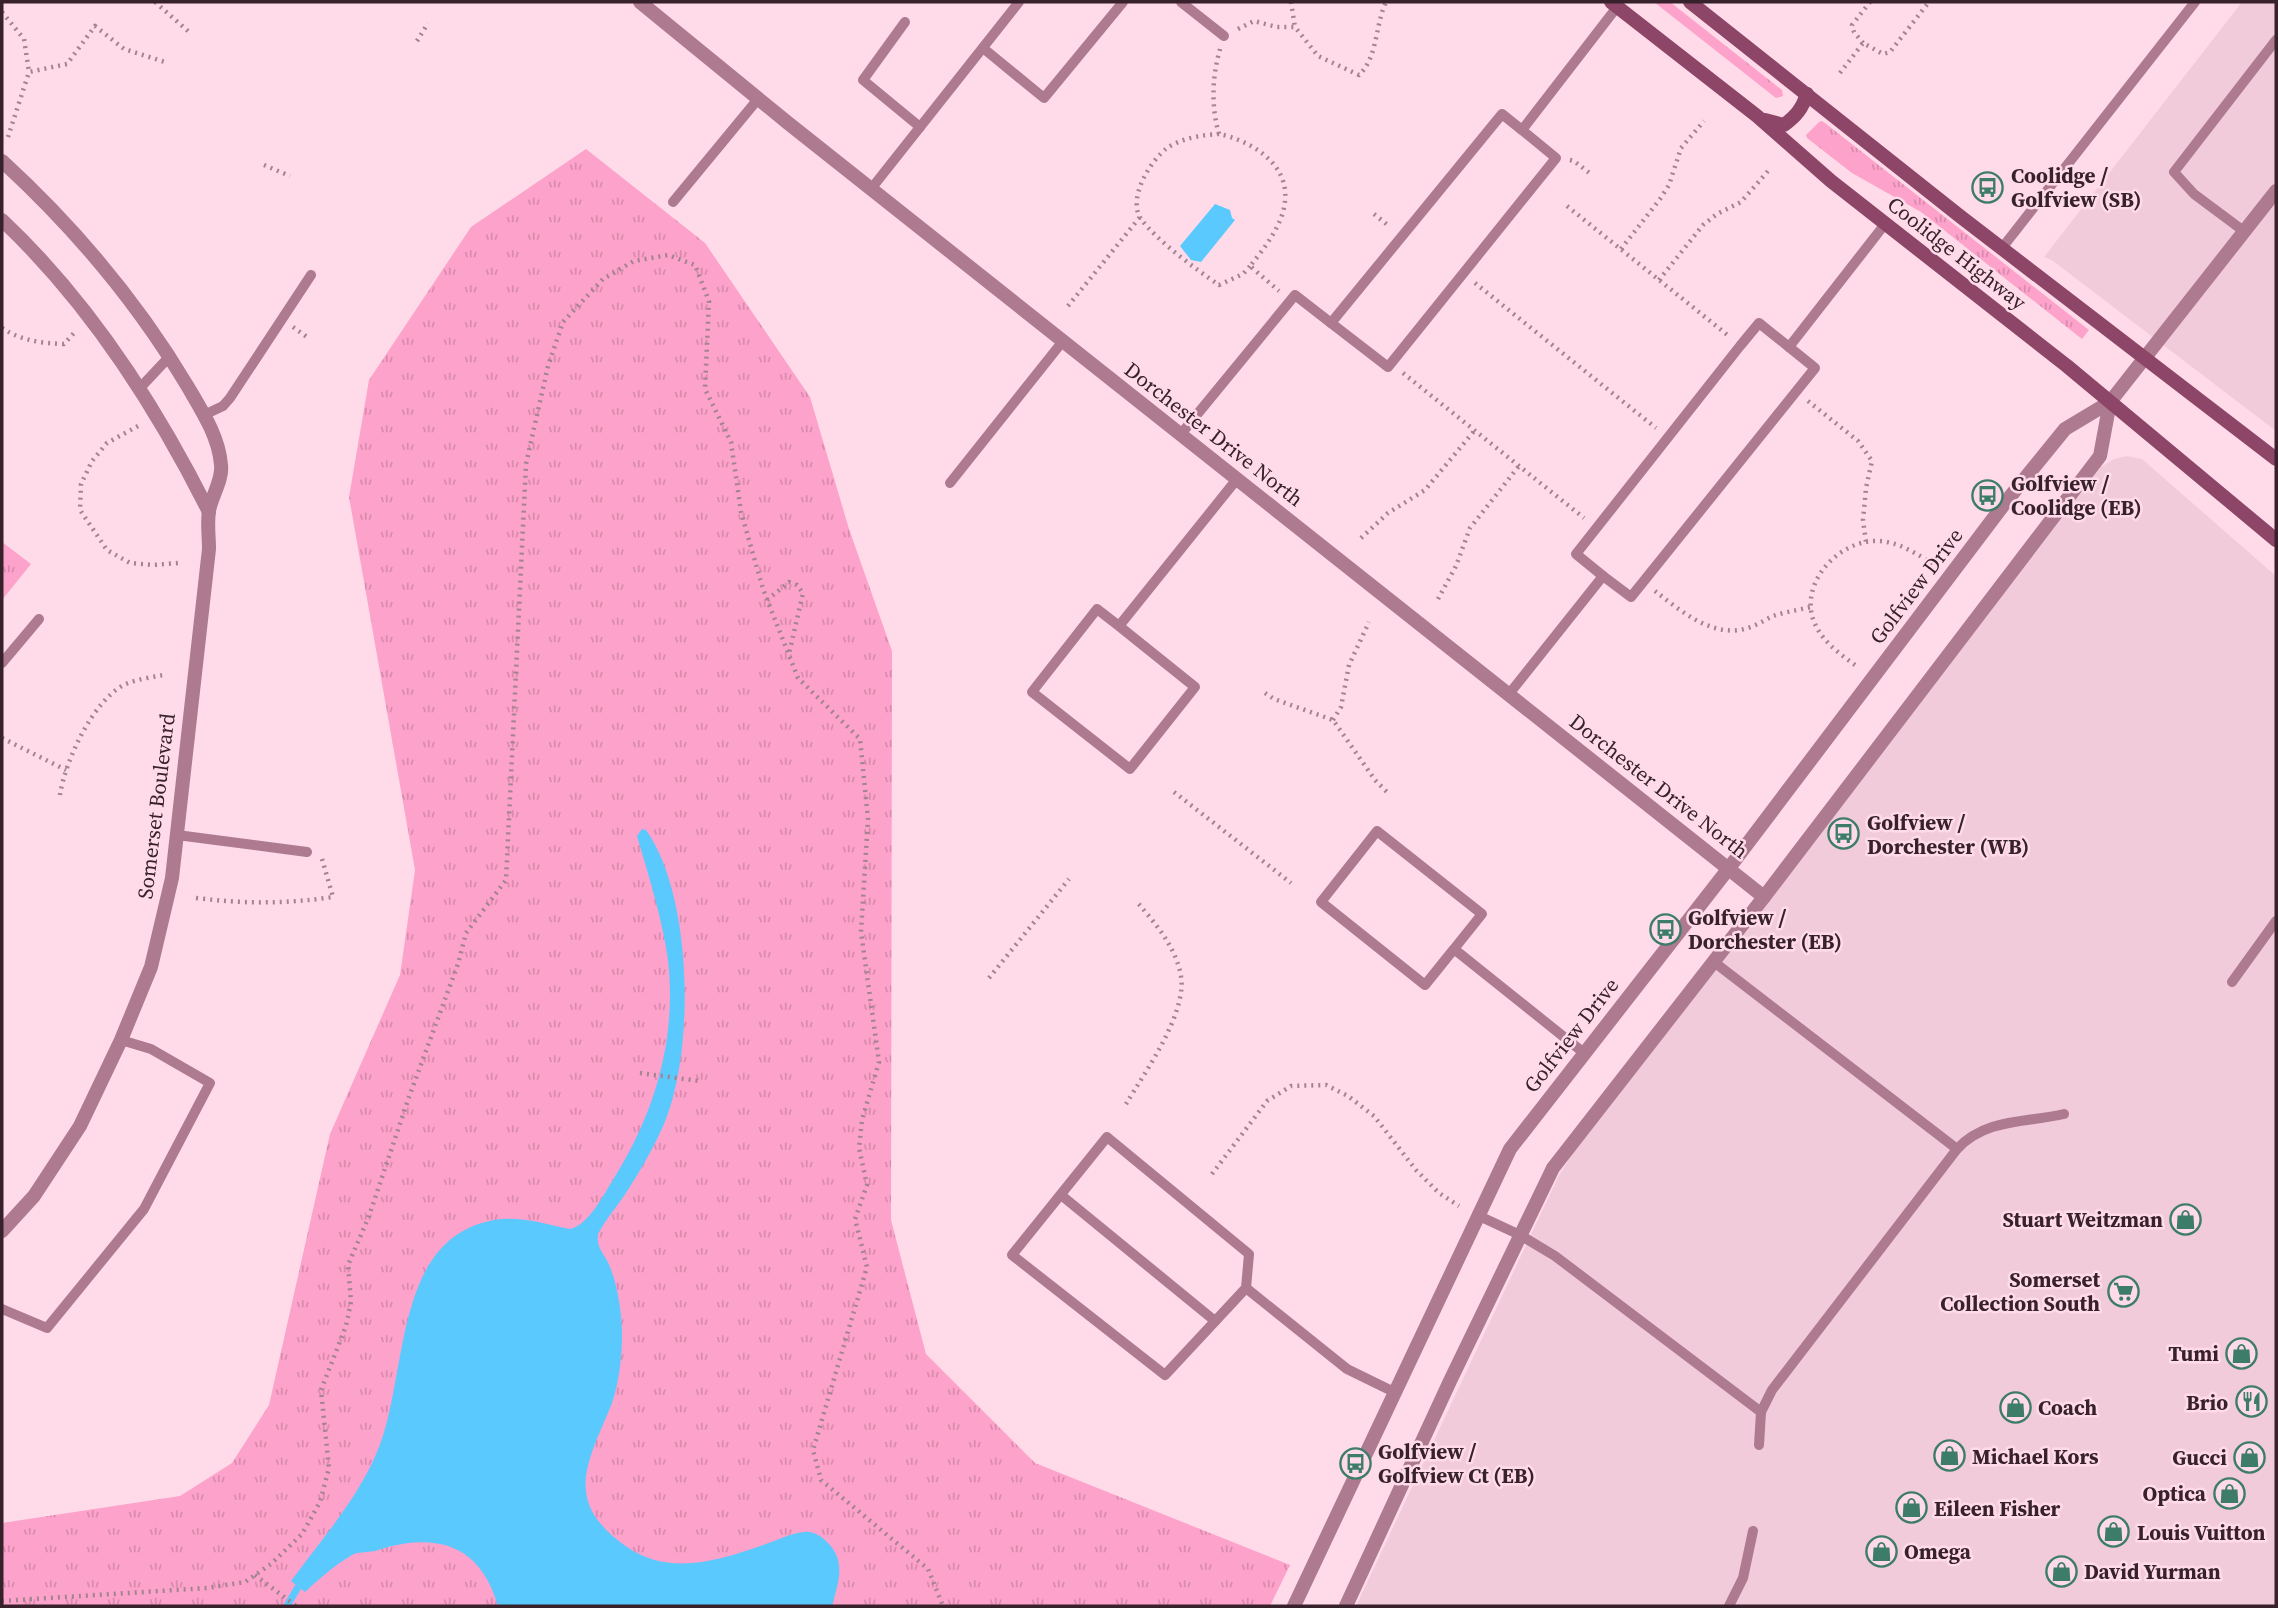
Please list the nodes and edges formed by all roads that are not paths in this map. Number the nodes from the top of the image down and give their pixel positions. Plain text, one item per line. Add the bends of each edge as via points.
1 (640, 2) edge
2 (1019, 2) edge
3 (1123, 2) edge
4 (1181, 2) edge
5 (1690, 2) edge
6 (2193, 2) edge
7 (1614, 4) edge
8 (905, 22) dead end
9 (1224, 36) road end
10 (2276, 40) edge
11 (983, 48) junction
12 (1807, 94) junction
13 (758, 99) junction
14 (1757, 116) junction
15 (920, 127) junction
16 (1522, 130) junction
17 (2, 161) edge
18 (872, 190) junction
19 (2276, 191) edge
20 (673, 202) dead end
21 (2, 220) edge
22 (1885, 224) junction
23 (2245, 232) junction
24 (2002, 248) junction
25 (311, 275) dead end
26 (1331, 323) junction
27 (1063, 341) junction
28 (1789, 347) junction
29 (170, 356) junction
30 (2145, 359) junction
31 (139, 389) junction
32 (2110, 402) junction
33 (204, 415) junction
34 (1181, 434) junction
35 (2276, 459) edge
36 (1237, 479) junction
37 (950, 483) dead end
38 (209, 513) junction
39 (2276, 540) edge
40 (1603, 576) junction
41 (39, 619) dead end
42 (1119, 626) junction
43 (2, 663) edge
44 (1509, 694) junction
45 (177, 835) junction
46 (307, 852) road end
47 (1728, 868) junction
48 (1764, 897) junction
49 (2276, 921) edge
50 (1454, 949) junction
51 (1714, 962) junction
52 (2232, 982) dead end
53 (121, 1040) junction
54 (1584, 1053) junction
55 (2064, 1114) dead end
56 (1957, 1149) junction
57 (1061, 1195) junction
58 (1477, 1216) junction
59 (2, 1231) edge
60 (1520, 1235) junction
61 (1246, 1288) junction
62 (2, 1308) edge
63 (1215, 1321) junction
64 (1394, 1392) junction
65 (1761, 1412) junction
66 (1759, 1446) dead end
67 (1753, 1531) dead end
68 (1294, 1606) edge
69 (1346, 1606) edge
70 (1729, 1606) edge

1 - 13 street, Dorchester Drive North
2 - 11 lane
3 - 11 lane via 1044,98
4 - 9 lane
5 - 12 main road, Coolidge Highway
6 - 24 lane
7 - 14 main road, Coolidge Highway
7 - 16 lane
8 - 15 lane via 863,80
10 - 23 lane via 2174,172 2193,194
11 - 15 lane
12 - 14 main road via 1803,107 1784,125
12 - 24 main road, Coolidge Highway
13 - 18 street, Dorchester Drive North
13 - 20 lane
14 - 22 main road, Coolidge Highway
15 - 18 lane
16 - 26 lane via 1502,114
16 - 26 lane via 1556,158 1388,367
17 - 29 street, Somerset Boulevard via 45,200 123,291
18 - 27 street, Dorchester Drive North
19 - 23 street
21 - 31 street, Somerset Boulevard via 94,324
22 - 28 lane
22 - 32 main road, Coolidge Highway
23 - 30 street
24 - 30 main road, Coolidge Highway
25 - 33 lane via 230,398
26 - 34 lane via 1295,295
27 - 34 street, Dorchester Drive North
27 - 37 lane
28 - 40 lane via 1815,368 1631,597
28 - 40 lane via 1759,323 1740,346 1576,554
29 - 31 lane
29 - 33 street, Somerset Boulevard
30 - 32 street
30 - 35 main road, Coolidge Highway
31 - 38 street, Somerset Boulevard
32 - 39 main road, Coolidge Highway
32 - 47 street, Golfview Drive via 2066,429 2005,503
32 - 48 street via 2100,456
33 - 38 street, Somerset Boulevard via 222,467
34 - 36 street, Dorchester Drive North
36 - 42 lane
36 - 44 street, Dorchester Drive North
38 - 45 street, Somerset Boulevard via 209,549
40 - 44 lane
41 - 43 lane
42 - 42 lane via 1097,609 1032,692 1130,769 1195,687
44 - 47 street, Dorchester Drive North
45 - 46 lane
45 - 53 street, Somerset Boulevard via 151,967
47 - 48 street, Dorchester Drive North
47 - 54 street, Golfview Drive
48 - 51 street
49 - 52 lane
50 - 50 lane via 1482,914 1377,831 1321,902 1425,985
50 - 54 lane
51 - 56 lane
51 - 60 street via 1553,1168
53 - 59 street, Somerset Boulevard via 80,1126 33,1196
53 - 62 lane via 151,1049 210,1083 144,1209 47,1328
54 - 58 street, Golfview Drive via 1510,1149
55 - 56 lane via 1979,1130
56 - 65 lane via 1772,1390
57 - 61 lane via 1107,1137 1249,1254
57 - 63 lane
57 - 63 lane via 1012,1255 1165,1375
58 - 60 lane
58 - 64 street, Golfview Drive
60 - 65 lane via 1555,1255
60 - 69 street
61 - 63 lane
61 - 64 lane via 1346,1369
64 - 68 street, Golfview Drive
65 - 66 lane
67 - 70 lane via 1743,1578

